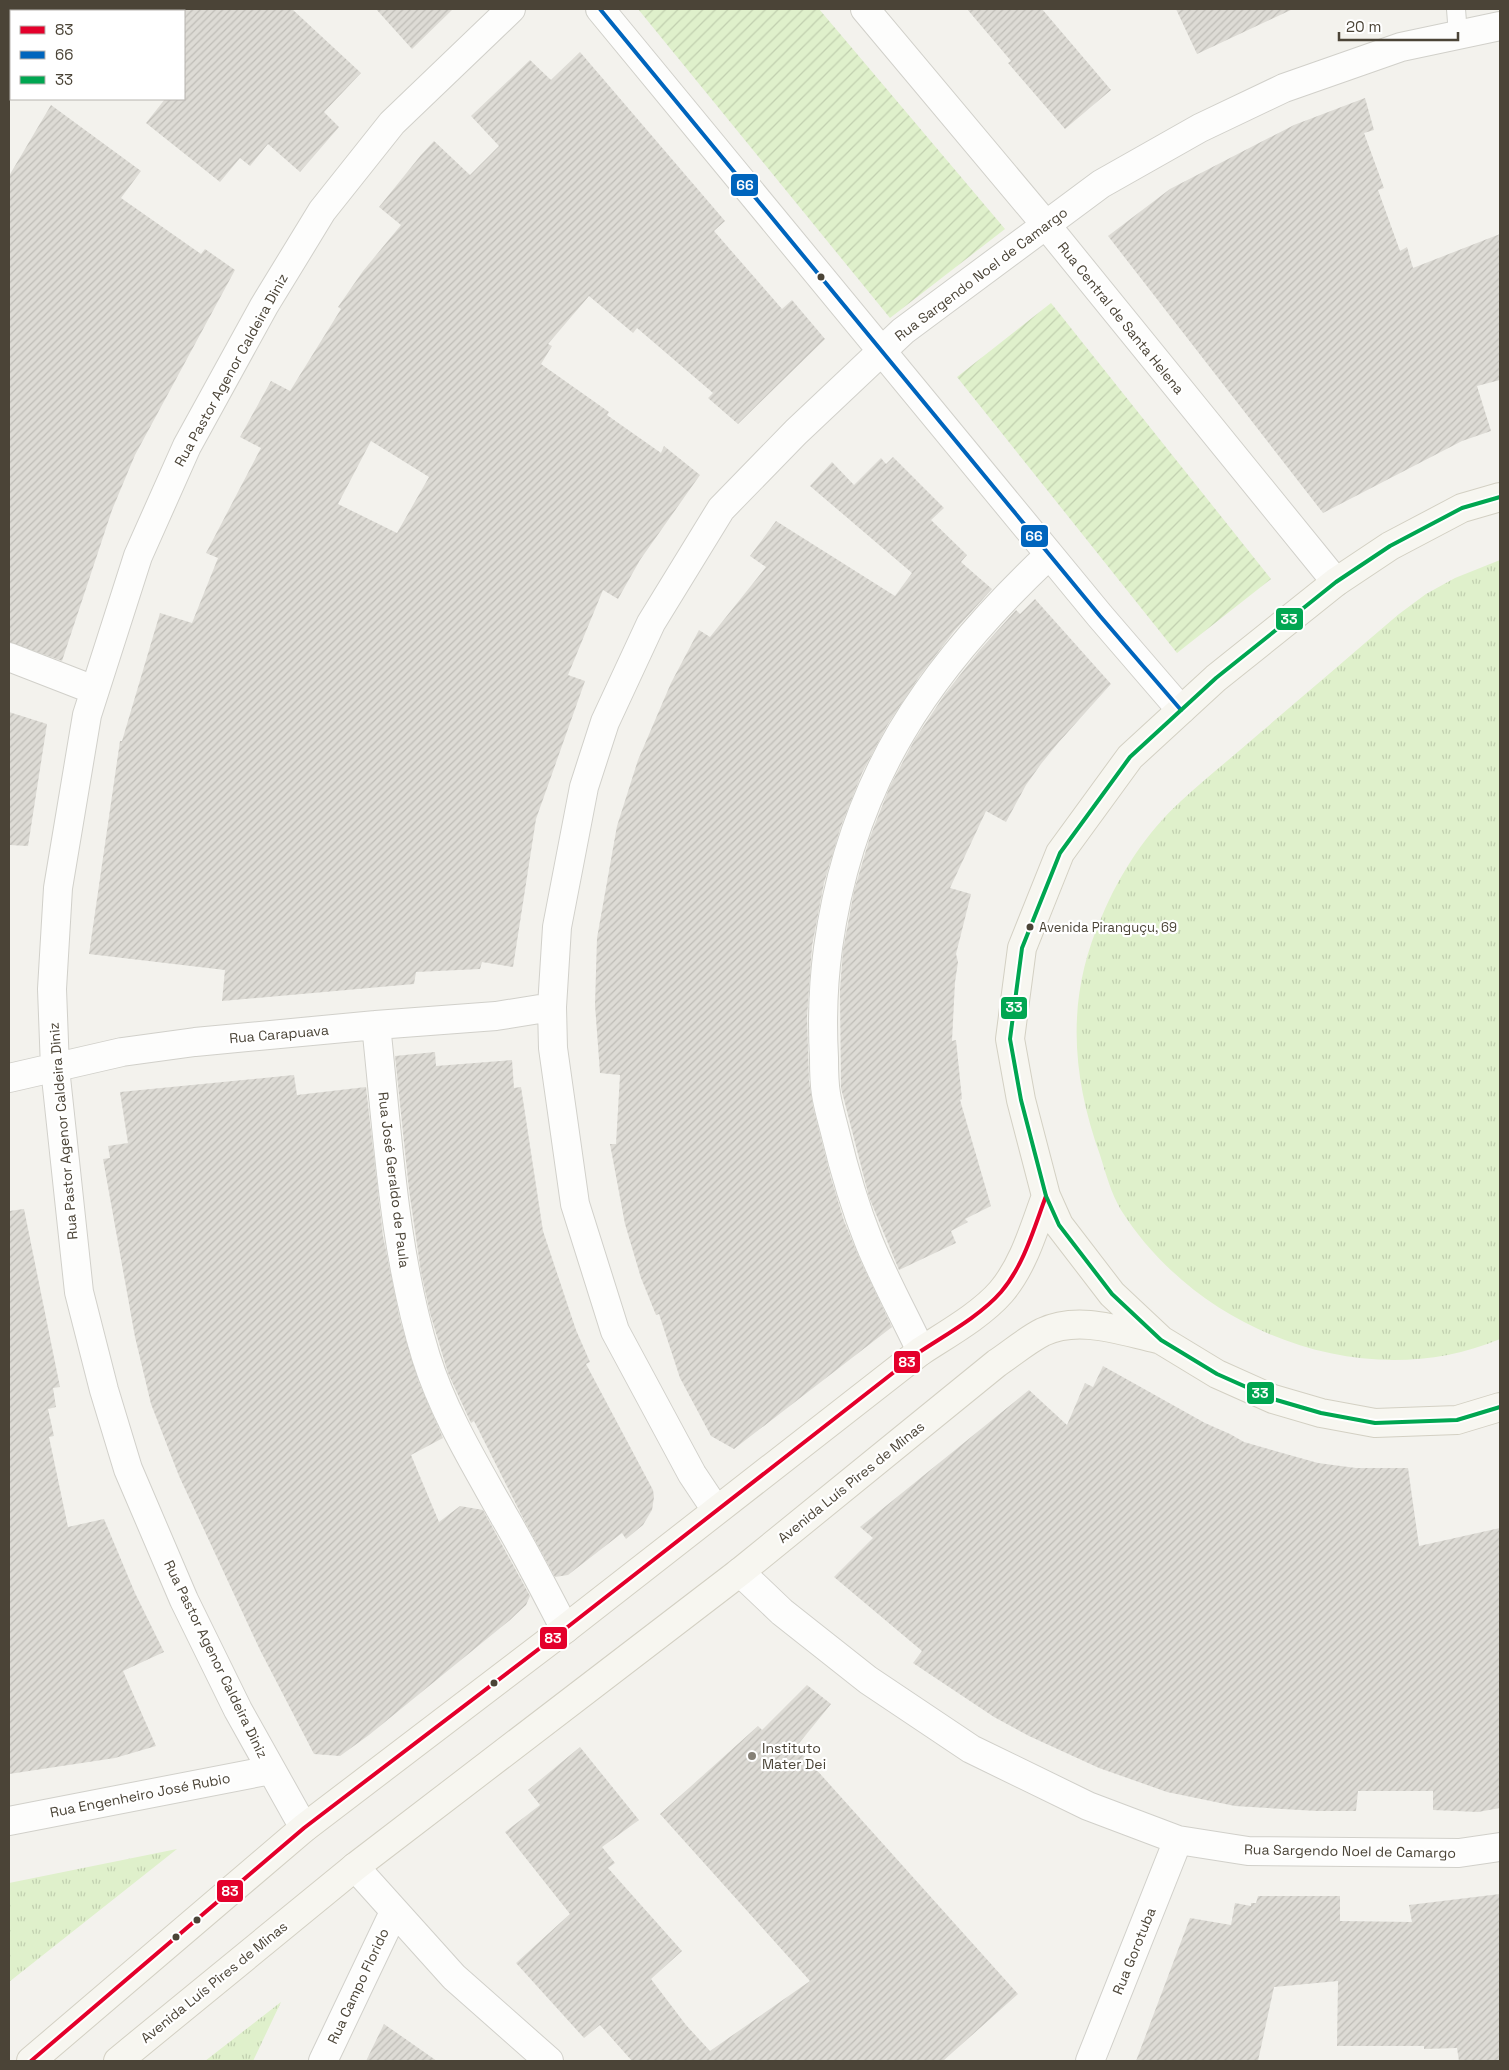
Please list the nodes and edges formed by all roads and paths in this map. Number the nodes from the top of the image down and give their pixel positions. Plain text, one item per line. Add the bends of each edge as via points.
1 (511, 9) edge
2 (600, 9) edge
3 (866, 9) edge
4 (1457, 22) edge
5 (1500, 26) edge
6 (1046, 225) junction
7 (882, 351) junction
8 (1500, 497) edge
9 (1049, 555) junction
10 (1336, 582) junction
11 (9, 657) edge
12 (94, 690) junction
13 (1181, 710) junction
14 (552, 1007) junction
15 (376, 1025) junction
16 (55, 1068) junction
17 (9, 1078) edge
18 (1046, 1196) junction
19 (1162, 1340) junction
20 (921, 1351) junction
21 (1500, 1407) edge
22 (716, 1510) junction
23 (740, 1572) junction
24 (565, 1629) junction
25 (271, 1770) junction
26 (9, 1820) edge
27 (304, 1828) junction
28 (1178, 1840) junction
29 (1500, 1847) edge
30 (355, 1867) junction
31 (394, 1912) junction
32 (32, 2061) edge
33 (118, 2061) edge
34 (323, 2061) edge
35 (549, 2061) edge
36 (1090, 2061) edge

1 - 12 street, Rua Pastor Agenor Caldeira Diniz via 392,123 322,212 264,306 187,446 138,556
2 - 7 street
3 - 6 street, Rua Central de Santa Helena
4 - 5 street, Rua Sargendo Noel de Camargo
4 - 6 street, Rua Sargendo Noel de Camargo via 1401,47 1284,88 1200,128 1101,184
6 - 7 street, Rua Sargendo Noel de Camargo via 903,331
6 - 10 street, Rua Central de Santa Helena
7 - 9 street
7 - 14 street, Rua Sargendo Noel de Camargo via 796,432 722,509 651,623 605,722 584,787 557,927
8 - 10 main road via 1462,508 1398,541
9 - 13 street
9 - 20 street via 965,641 927,690 898,735 856,826 833,909 823,984 826,1093 850,1190 870,1244
10 - 13 main road
11 - 12 street
12 - 16 street, Rua Pastor Agenor Caldeira Diniz via 87,714 58,888 52,989
13 - 18 main road via 1130,757 1060,853 1022,948 1010,1039 1021,1100
14 - 15 street, Rua Carapuava via 496,1016
14 - 22 street, Rua Sargendo Noel de Camargo via 553,1048 575,1204 615,1331 692,1474
15 - 16 street, Rua Carapuava via 140,1049
15 - 24 street, Rua José Geraldo de Paula via 401,1255 426,1358 456,1433
16 - 17 street, Rua Carapuava
16 - 25 street, Rua Pastor Agenor Caldeira Diniz via 79,1292 125,1460 184,1600
18 - 19 main road via 1058,1225 1078,1252 1112,1294
18 - 20 main road via 1027,1249 1001,1293
19 - 21 main road via 1217,1374 1272,1400 1321,1414 1375,1423 1458,1420
19 - 23 main road, Avenida Luís Pires de Minas via 1096,1325 1068,1325 1043,1332 997,1362
20 - 22 main road
22 - 24 main road
23 - 28 street, Rua Sargendo Noel de Camargo via 782,1612 868,1680 971,1749 1088,1806
23 - 30 main road, Avenida Luís Pires de Minas
24 - 27 main road
25 - 26 street, Rua Engenheiro José Rubio
25 - 27 street, Rua Pastor Agenor Caldeira Diniz
27 - 32 main road
28 - 29 street, Rua Sargendo Noel de Camargo via 1248,1851 1459,1853
28 - 36 street, Rua Gorotuba
30 - 31 street
30 - 33 main road, Avenida Luís Pires de Minas
31 - 34 street, Rua Campo Florido
31 - 35 street via 454,1977

